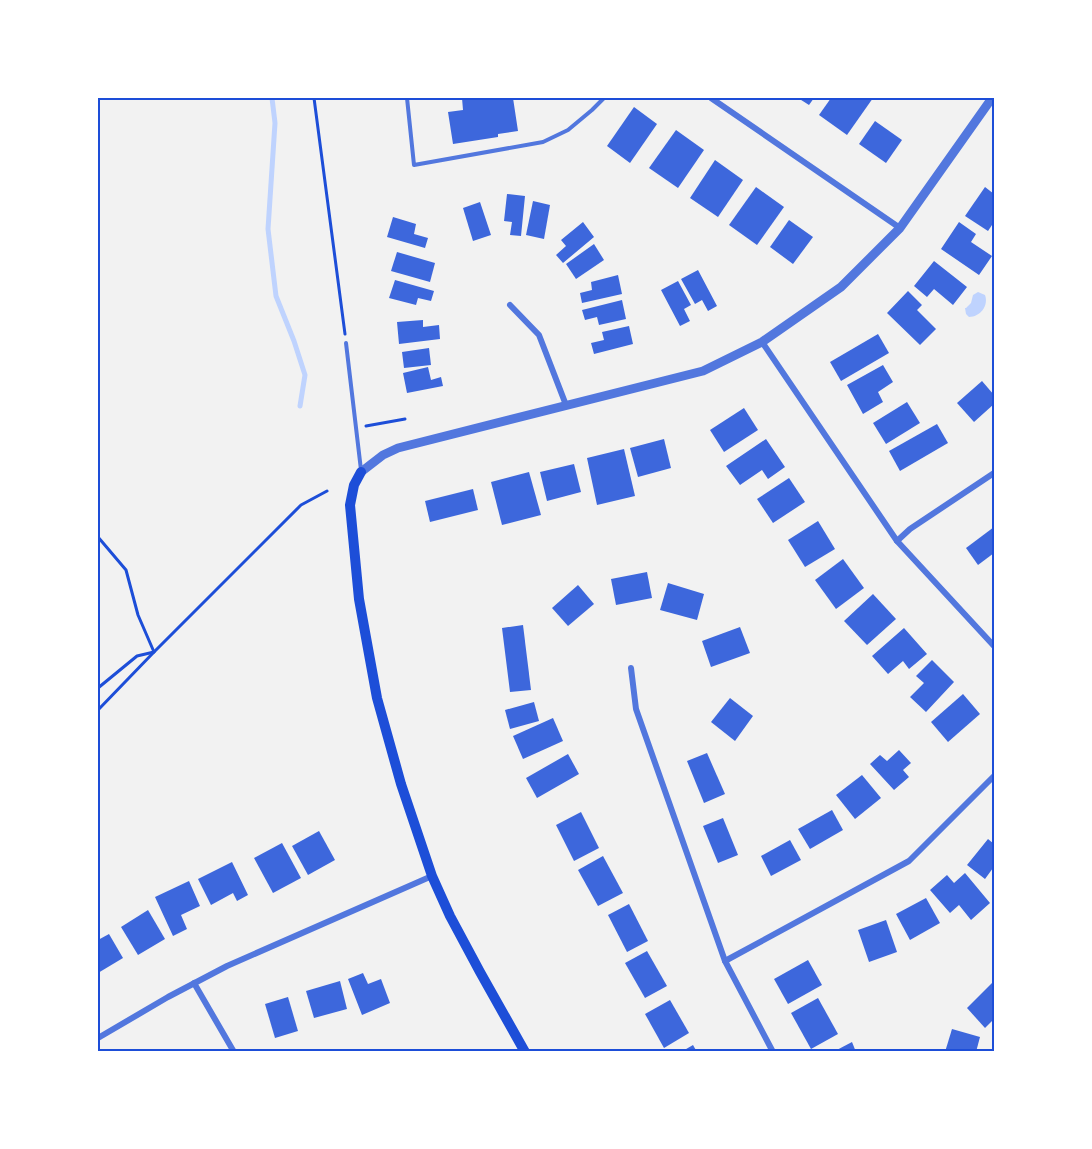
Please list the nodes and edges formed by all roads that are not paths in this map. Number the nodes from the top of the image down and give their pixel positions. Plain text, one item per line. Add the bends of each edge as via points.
1 (407, 98) edge
2 (596, 98) edge
3 (604, 98) edge
4 (711, 98) edge
5 (992, 98) edge
6 (599, 102) junction
7 (900, 228) junction
8 (510, 305) dead end
9 (762, 342) junction
10 (346, 343) road end
11 (566, 405) junction
12 (361, 472) junction
13 (994, 473) edge
14 (897, 541) junction
15 (994, 646) edge
16 (631, 668) dead end
17 (994, 776) edge
18 (432, 876) junction
19 (725, 961) junction
20 (194, 983) junction
21 (98, 1038) edge
22 (234, 1052) edge
23 (525, 1052) edge
24 (773, 1052) edge

1 - 6 lane via 414,165 543,142 568,130
2 - 6 lane
3 - 6 lane
4 - 7 street
5 - 7 street
7 - 9 street via 841,287
8 - 11 street via 539,335
9 - 11 street via 703,371
9 - 14 street
10 - 12 lane
11 - 12 street via 398,448
12 - 18 main road via 350,505 359,599 377,698
13 - 14 street
14 - 15 street
16 - 19 street via 636,710
17 - 19 street via 909,861
18 - 20 street
18 - 23 main road
19 - 24 street
20 - 21 street
20 - 22 street

